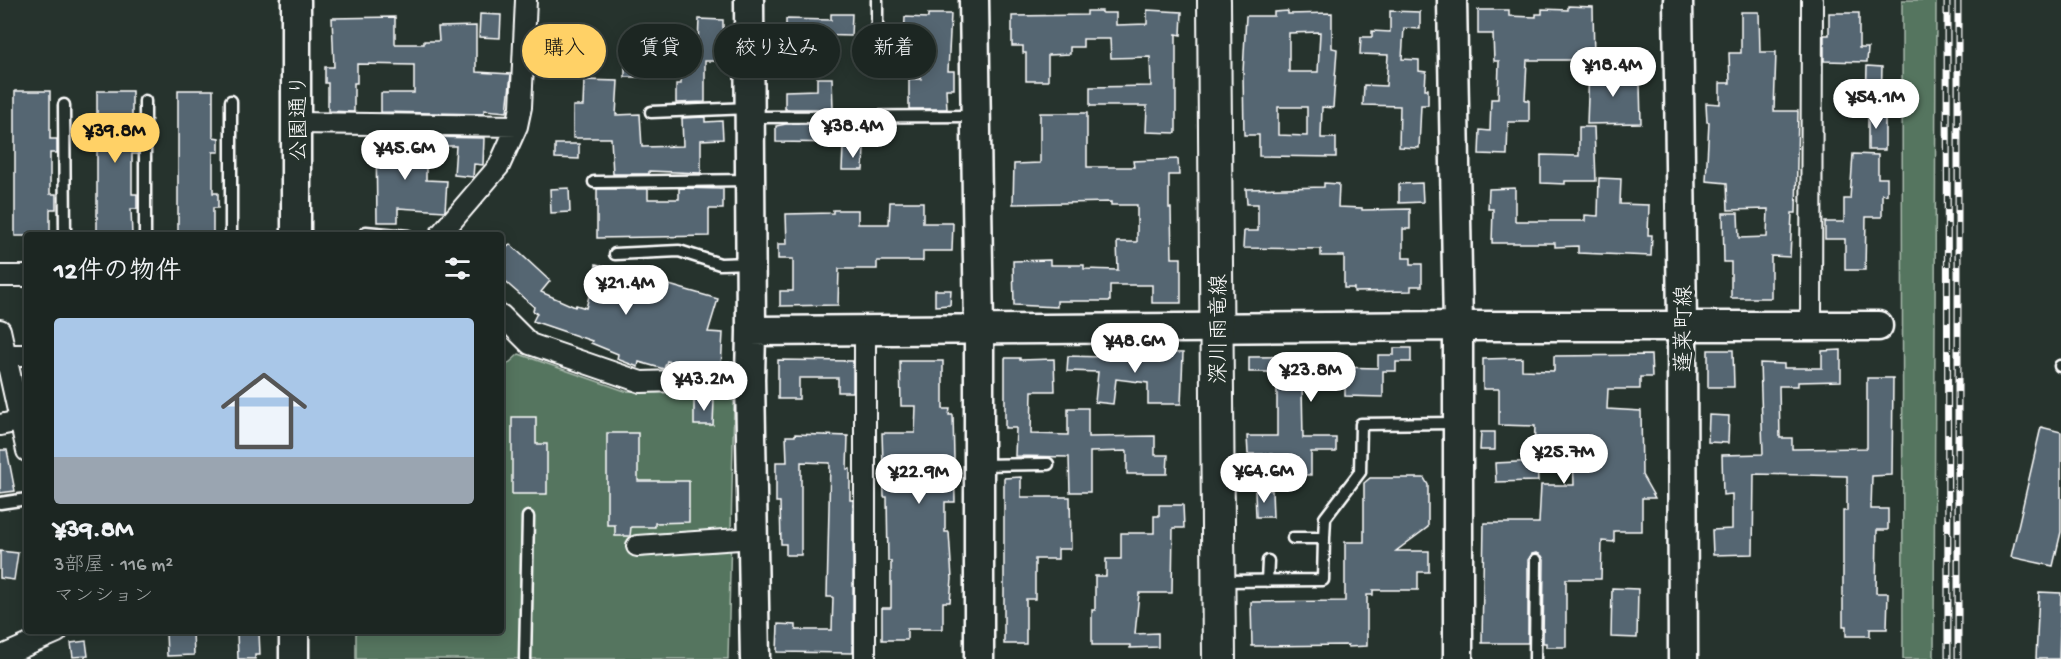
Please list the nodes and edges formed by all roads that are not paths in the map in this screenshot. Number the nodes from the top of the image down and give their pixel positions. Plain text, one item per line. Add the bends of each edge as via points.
1 (296, 0) edge
2 (526, 0) edge
3 (749, 0) edge
4 (877, 0) edge
5 (974, 0) edge
6 (1214, 0) edge
7 (1452, 0) edge
8 (1678, 0) edge
9 (1812, 0) edge
10 (877, 24) edge
11 (146, 101) dead end
12 (231, 101) dead end
13 (64, 105) dead end
14 (651, 112) dead end
15 (750, 112) junction
16 (976, 116) junction
17 (297, 123) junction
18 (517, 126) junction
19 (750, 180) junction
20 (594, 182) dead end
21 (65, 232) edge
22 (145, 232) edge
23 (231, 232) edge
24 (296, 232) edge
25 (442, 232) edge
26 (615, 254) dead end
27 (751, 263) junction
28 (0, 276) edge
29 (24, 276) edge
30 (504, 318) edge
31 (1458, 326) junction
32 (1811, 326) junction
33 (1878, 326) dead end
34 (1682, 327) junction
35 (1217, 329) junction
36 (0, 330) edge
37 (979, 330) junction
38 (865, 331) junction
39 (752, 332) junction
40 (6, 355) junction
41 (24, 355) edge
42 (750, 379) junction
43 (20, 421) junction
44 (1458, 423) junction
45 (0, 425) edge
46 (24, 438) edge
47 (1048, 464) dead end
48 (979, 465) junction
49 (24, 499) edge
50 (0, 502) edge
51 (528, 517) dead end
52 (754, 538) junction
53 (1293, 538) dead end
54 (1324, 538) junction
55 (637, 546) dead end
56 (1536, 560) dead end
57 (1268, 561) dead end
58 (1218, 581) junction
59 (1268, 581) junction
60 (52, 634) edge
61 (294, 634) edge
62 (0, 657) edge
63 (294, 659) edge
64 (525, 659) edge
65 (755, 659) edge
66 (865, 659) edge
67 (980, 659) edge
68 (1219, 659) edge
69 (1458, 659) edge
70 (1535, 659) edge
71 (1683, 659) edge

1 - 17 street, 公園通り
2 - 18 street
3 - 15 street
4 - 10 lane
5 - 16 street
6 - 35 main road, 深川雨竜線
7 - 31 street
8 - 34 street, 蓬莱町線
9 - 32 street
11 - 22 lane
12 - 23 lane
13 - 21 lane
14 - 15 lane
15 - 16 lane
15 - 19 street
16 - 37 street
17 - 18 street
17 - 24 street, 公園通り
18 - 25 street via 499,166
19 - 20 lane
19 - 27 street
26 - 27 lane via 679,252 720,264
27 - 39 street
28 - 29 street
30 - 42 street via 530,344 641,382
31 - 34 street
31 - 35 street
31 - 44 street
32 - 33 street
32 - 34 street
34 - 71 street, 蓬莱町線
35 - 37 street
35 - 58 main road, 深川雨竜線
36 - 40 street
37 - 38 street
37 - 48 street
38 - 39 street
38 - 66 street
39 - 42 street
40 - 41 street
40 - 43 street
42 - 52 street
43 - 45 street
43 - 46 street
44 - 54 lane via 1361,424 1360,472 1325,518
44 - 69 street
47 - 48 lane
48 - 67 street
49 - 50 lane
51 - 64 lane
52 - 55 street
52 - 65 street
53 - 54 lane
54 - 59 lane via 1323,580
56 - 70 lane
57 - 59 lane
58 - 59 lane
58 - 68 main road, 深川雨竜線
60 - 62 street
61 - 63 street

